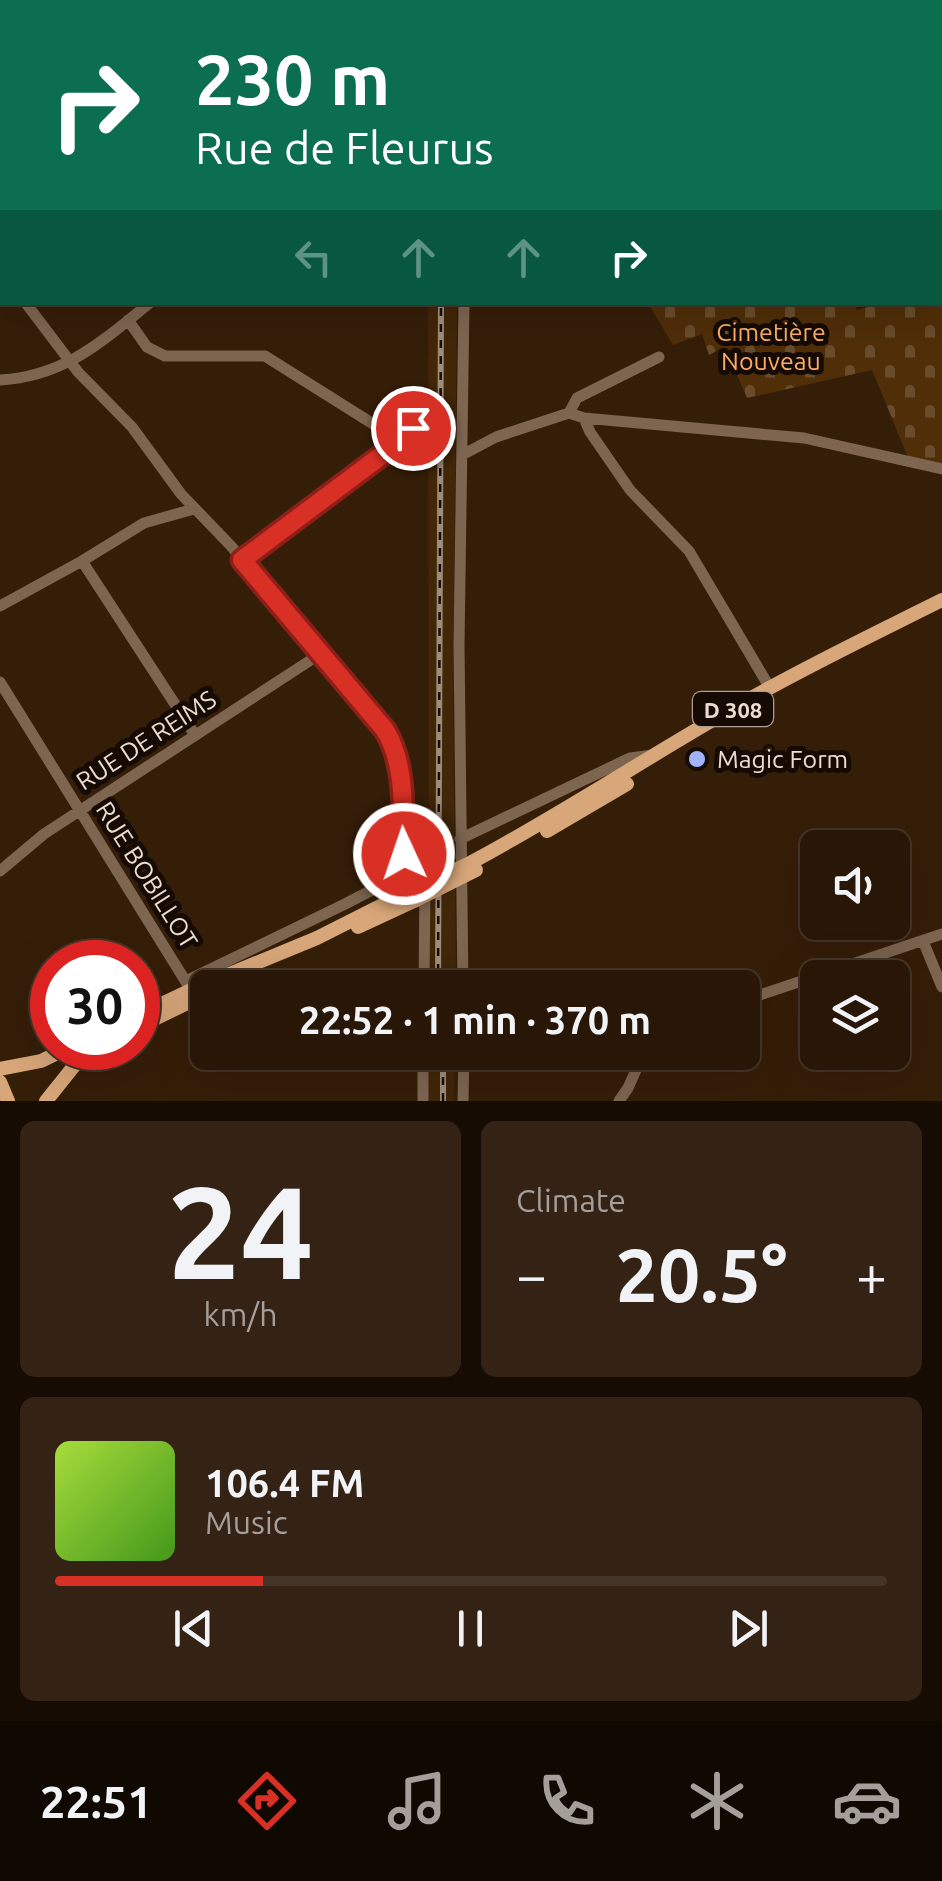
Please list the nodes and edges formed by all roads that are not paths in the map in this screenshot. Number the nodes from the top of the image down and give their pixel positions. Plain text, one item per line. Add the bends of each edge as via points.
1 (27, 305) edge
2 (147, 305) edge
3 (464, 305) edge
4 (128, 320) junction
5 (659, 357) dead end
6 (70, 363) junction
7 (0, 380) edge
8 (428, 413) dead end
9 (568, 413) junction
10 (584, 418) junction
11 (398, 443) junction
12 (462, 455) junction
13 (942, 469) edge
14 (194, 509) junction
15 (242, 560) junction
16 (82, 561) junction
17 (942, 600) edge
18 (0, 606) edge
19 (942, 608) edge
20 (320, 654) junction
21 (0, 682) edge
22 (770, 688) junction
23 (196, 735) junction
24 (657, 755) junction
25 (80, 810) junction
26 (460, 840) junction
27 (411, 866) junction
28 (474, 866) junction
29 (0, 870) edge
30 (414, 895) junction
31 (942, 934) edge
32 (923, 940) junction
33 (218, 970) edge
34 (229, 970) edge
35 (258, 970) edge
36 (424, 970) edge
37 (464, 970) edge
38 (190, 982) edge
39 (190, 985) edge
40 (942, 987) edge
41 (760, 995) edge
42 (160, 1002) edge
43 (190, 1002) edge
44 (160, 1016) edge
45 (30, 1063) edge
46 (0, 1069) edge
47 (71, 1070) edge
48 (423, 1070) edge
49 (464, 1070) edge
50 (636, 1070) edge
51 (0, 1082) edge
52 (8, 1101) edge
53 (46, 1101) edge
54 (423, 1101) edge
55 (463, 1101) edge
56 (619, 1101) edge

1 - 6 street
2 - 4 street
3 - 12 street
4 - 6 street
4 - 11 street via 147,347 165,356 264,356
5 - 9 street via 577,398
6 - 7 street
6 - 14 street via 132,427
8 - 11 street
9 - 10 street
9 - 12 street
10 - 13 street via 804,438
10 - 22 street via 630,490 689,550
11 - 15 street
12 - 26 street
14 - 15 street
14 - 16 street via 144,523
15 - 20 street
16 - 18 street
16 - 23 street
17 - 22 main road, D 308
19 - 28 main road, D 308 via 766,699 619,789
20 - 23 street, RUE DE REIMS
20 - 27 street via 398,755 404,854
21 - 25 street, RUE BOBILLOT
22 - 24 main road, D 308
23 - 25 street, RUE DE REIMS
24 - 26 street via 630,758
24 - 28 main road, D 308
25 - 29 street, RUE DE REIMS
25 - 38 street, RUE BOBILLOT
26 - 37 street
27 - 33 street
27 - 36 street via 424,878
28 - 30 main road, D 308, bridge
30 - 34 main road, D 308
30 - 35 main road, D 308
31 - 32 street
32 - 40 street
32 - 41 street
39 - 42 main road
43 - 44 main road
45 - 46 main road
47 - 53 main road
48 - 54 street
49 - 55 street
50 - 56 street
51 - 52 main road

